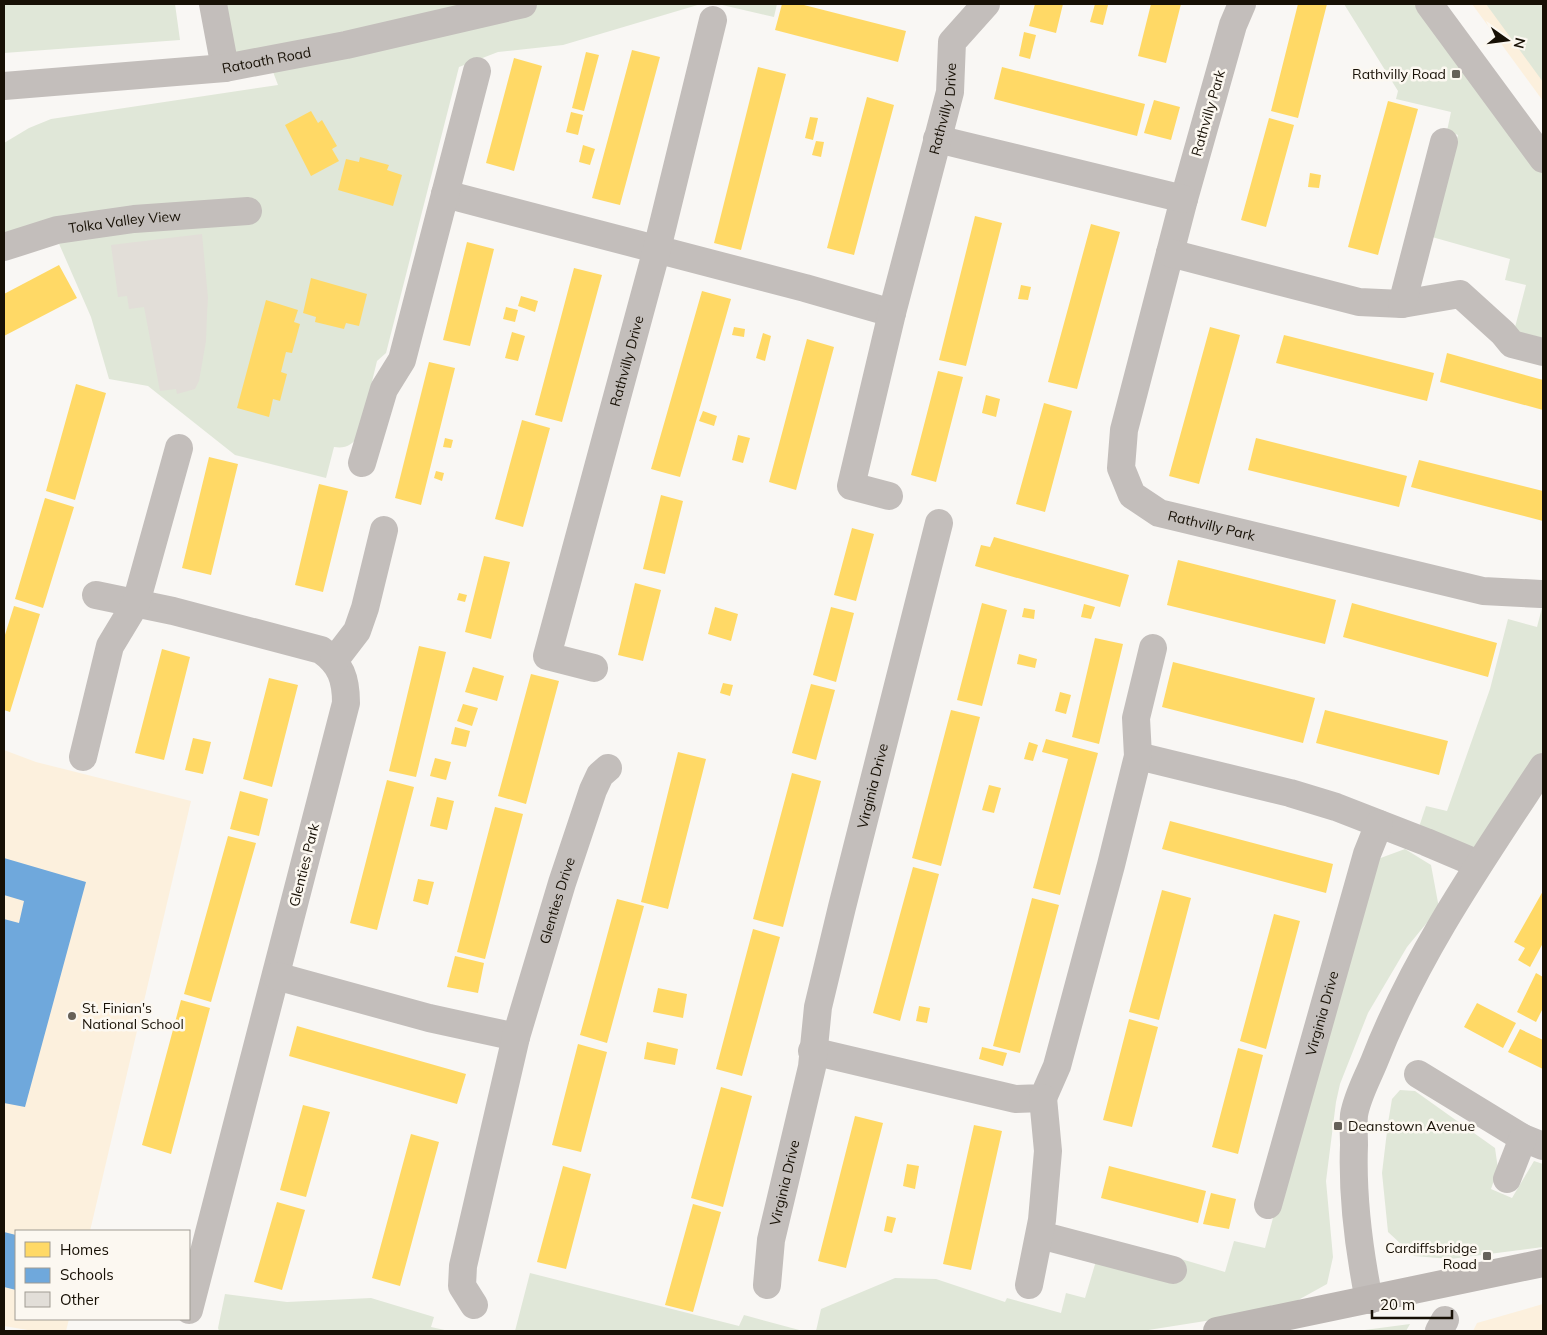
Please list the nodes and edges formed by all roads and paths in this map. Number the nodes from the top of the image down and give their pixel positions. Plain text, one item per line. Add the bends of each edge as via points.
1 (213, 4) edge
2 (523, 4) edge
3 (986, 4) edge
4 (1242, 4) edge
5 (1429, 4) edge
6 (714, 20) dead end
7 (225, 68) junction
8 (477, 72) dead end
9 (4, 86) edge
10 (937, 139) junction
11 (1444, 142) dead end
12 (1543, 159) edge
13 (445, 194) junction
14 (1184, 199) junction
15 (248, 211) dead end
16 (4, 247) edge
17 (657, 250) junction
18 (1170, 253) junction
19 (1402, 304) junction
20 (892, 314) junction
21 (1543, 352) edge
22 (179, 448) dead end
23 (362, 463) dead end
24 (889, 496) dead end
25 (940, 523) dead end
26 (384, 530) dead end
27 (1541, 594) dead end
28 (96, 595) dead end
29 (136, 604) junction
30 (1153, 648) dead end
31 (334, 661) junction
32 (594, 668) dead end
33 (1138, 756) junction
34 (83, 757) dead end
35 (1543, 766) edge
36 (608, 768) dead end
37 (1379, 824) junction
38 (1478, 864) junction
39 (276, 976) junction
40 (516, 1037) junction
41 (812, 1051) junction
42 (1418, 1074) dead end
43 (1043, 1098) junction
44 (1533, 1142) edge
45 (1507, 1179) dead end
46 (1268, 1206) dead end
47 (1040, 1235) junction
48 (1543, 1263) edge
49 (1173, 1270) dead end
50 (767, 1286) dead end
51 (1029, 1286) dead end
52 (1369, 1300) junction
53 (474, 1305) dead end
54 (190, 1306) edge
55 (1217, 1331) edge

1 - 7 street
2 - 7 street, Ratoath Road via 346,45
3 - 10 street, Rathvilly Drive via 952,42 950,92
4 - 14 street, Rathvilly Park via 1233,25
5 - 12 street
6 - 17 street, Rathvilly Drive
7 - 9 street, Ratoath Road
8 - 13 street
10 - 14 street
10 - 20 street, Rathvilly Drive
11 - 19 street
13 - 17 street
13 - 23 street via 402,360 384,389
14 - 18 street, Rathvilly Park
15 - 16 street, Tolka Valley View via 115,221 57,230
17 - 20 street
17 - 32 street, Rathvilly Drive via 547,656
18 - 19 street via 1359,302
18 - 27 street, Rathvilly Park via 1124,430 1121,468 1132,495 1159,513 1352,560 1483,591
19 - 21 street via 1460,294 1512,344
20 - 24 street, Rathvilly Drive via 851,486
22 - 29 street
25 - 41 street, Virginia Drive via 842,907 818,1007
26 - 31 street via 357,631
28 - 29 street
29 - 31 street via 173,610 321,650
29 - 34 street via 110,646
30 - 33 street via 1136,718
31 - 39 street, Glenties Park via 346,685 346,703
33 - 37 street via 1290,793
33 - 43 street via 1057,1066
35 - 38 street
36 - 40 street, Glenties Drive via 600,775 593,790
37 - 38 street
37 - 46 street, Virginia Drive via 1367,854
38 - 52 street via 1422,959 1387,1028 1354,1115 1353,1178
39 - 40 street via 429,1018
39 - 54 street, Glenties Park
40 - 53 street, Glenties Drive via 463,1266 462,1286
41 - 43 street via 1015,1099
41 - 50 street, Virginia Drive via 812,1067 771,1240
42 - 44 street
43 - 47 street via 1048,1151
44 - 45 street
47 - 49 street
47 - 51 street
48 - 52 main road
52 - 55 main road

